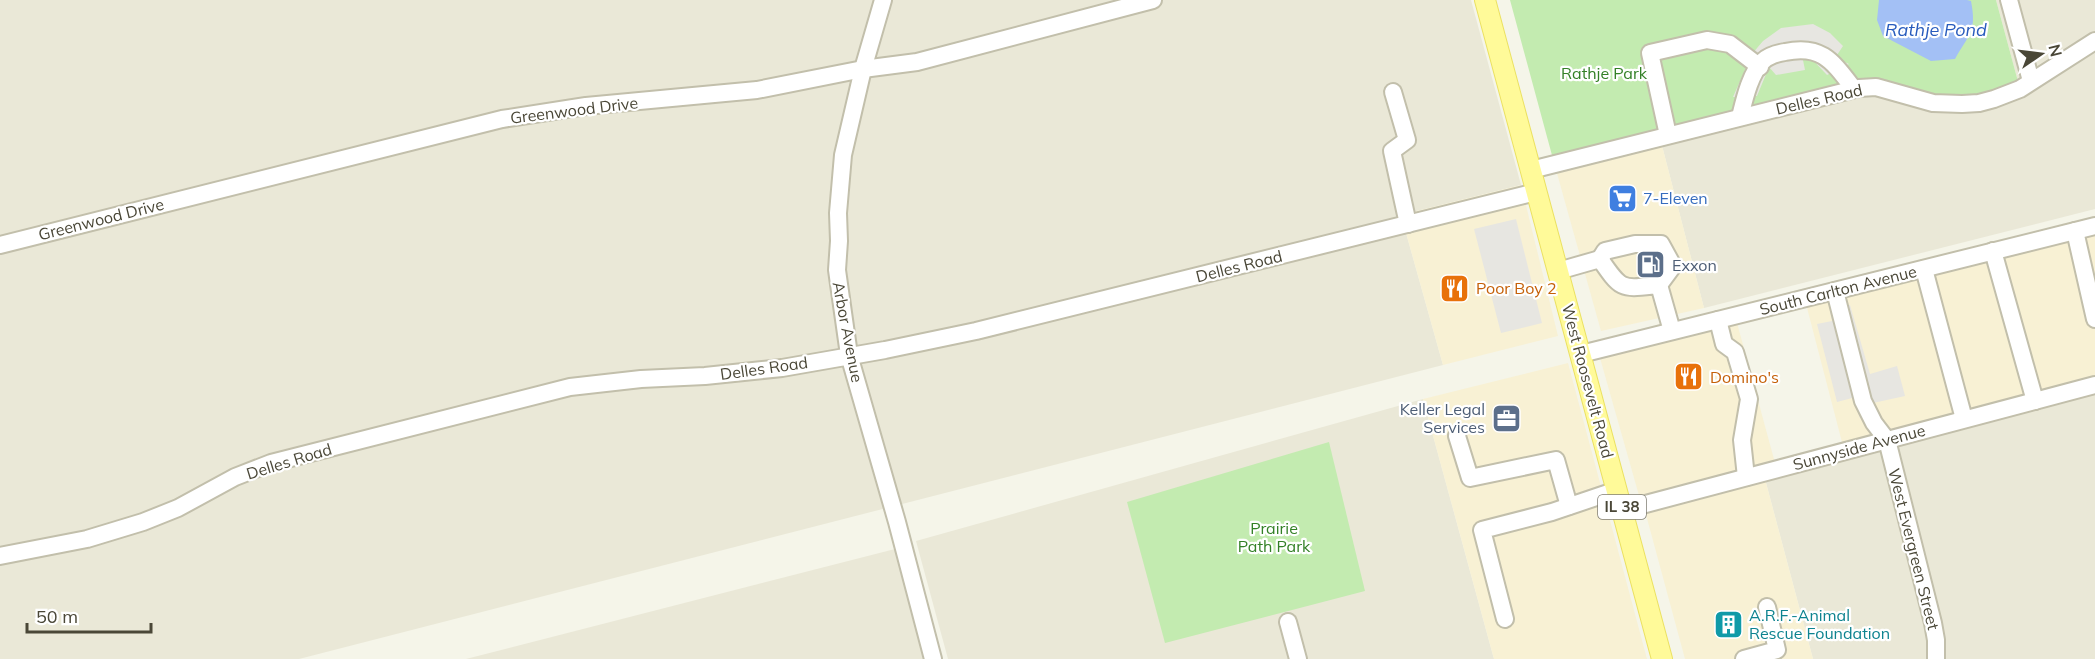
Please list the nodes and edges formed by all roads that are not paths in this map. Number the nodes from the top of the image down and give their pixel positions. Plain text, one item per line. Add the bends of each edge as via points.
1 (883, 0) edge
2 (1153, 0) edge
3 (1485, 0) edge
4 (2009, 0) edge
5 (2095, 41) edge
6 (1760, 67) junction
7 (863, 69) junction
8 (2031, 81) junction
9 (1854, 88) junction
10 (1393, 93) dead end
11 (1740, 117) junction
12 (1668, 135) junction
13 (1531, 170) junction
14 (1536, 192) junction
15 (1408, 224) junction
16 (2095, 226) edge
17 (2075, 231) junction
18 (0, 245) edge
19 (1993, 251) junction
20 (1600, 259) junction
21 (1924, 268) junction
22 (1558, 271) junction
23 (1659, 285) junction
24 (1835, 291) junction
25 (2095, 319) edge
26 (1718, 320) junction
27 (1672, 331) junction
28 (1581, 354) junction
29 (849, 355) junction
30 (2095, 385) edge
31 (2035, 401) junction
32 (1964, 419) junction
33 (1457, 436) dead end
34 (1887, 440) junction
35 (1746, 477) junction
36 (1617, 490) junction
37 (1569, 506) junction
38 (1623, 510) junction
39 (0, 556) edge
40 (1767, 607) dead end
41 (1505, 619) dead end
42 (1288, 622) dead end
43 (933, 659) edge
44 (1298, 659) edge
45 (1662, 659) edge
46 (1744, 659) edge
47 (1936, 659) edge

1 - 7 street, Arbor Avenue
2 - 7 street, Greenwood Drive via 917,62
3 - 13 main road, West Roosevelt Road / IL 38
4 - 8 street
5 - 8 street, Delles Road
6 - 9 street via 1763,60 1780,53 1814,50 1828,59
6 - 11 street via 1748,86
6 - 12 street via 1730,44 1707,40 1650,53
7 - 18 street, Greenwood Drive via 757,90 586,106 502,119
7 - 29 street, Arbor Avenue via 843,154 838,213 837,270
8 - 9 street, Delles Road via 2008,95 1962,104 1933,103 1876,87
9 - 11 street, Delles Road
10 - 15 street via 1407,140 1392,151
11 - 12 street, Delles Road
12 - 13 street, Delles Road
13 - 14 main road, West Roosevelt Road / IL 38
14 - 15 street, Delles Road
14 - 22 main road, West Roosevelt Road / IL 38
15 - 29 street, Delles Road via 1055,312
16 - 17 street, South Carlton Avenue
17 - 19 street, South Carlton Avenue
17 - 25 street
19 - 21 street, South Carlton Avenue
19 - 31 street
20 - 22 street
20 - 23 street via 1616,282 1626,288
20 - 23 street via 1605,251 1635,244 1661,244 1673,266
21 - 24 street, South Carlton Avenue
21 - 32 street
22 - 28 main road, West Roosevelt Road / IL 38
23 - 27 street
24 - 26 street, South Carlton Avenue
24 - 34 street via 1863,401
26 - 27 street, South Carlton Avenue
26 - 35 street via 1724,344 1735,352 1749,399 1742,440
27 - 28 street, South Carlton Avenue
28 - 36 main road, West Roosevelt Road / IL 38
29 - 39 street, Delles Road via 771,369 606,382 534,395 271,463 143,522 87,539
29 - 43 street, Arbor Avenue
30 - 31 street, Sunnyside Avenue
31 - 32 street, Sunnyside Avenue
32 - 34 street, Sunnyside Avenue
33 - 37 street via 1470,478 1556,460
34 - 35 street, Sunnyside Avenue
34 - 47 street, West Evergreen Street via 1933,623
35 - 38 street, Sunnyside Avenue
36 - 37 street
36 - 38 main road, West Roosevelt Road / IL 38
37 - 41 street via 1482,530
38 - 45 main road, West Roosevelt Road / IL 38
40 - 46 street via 1777,650
42 - 44 street

